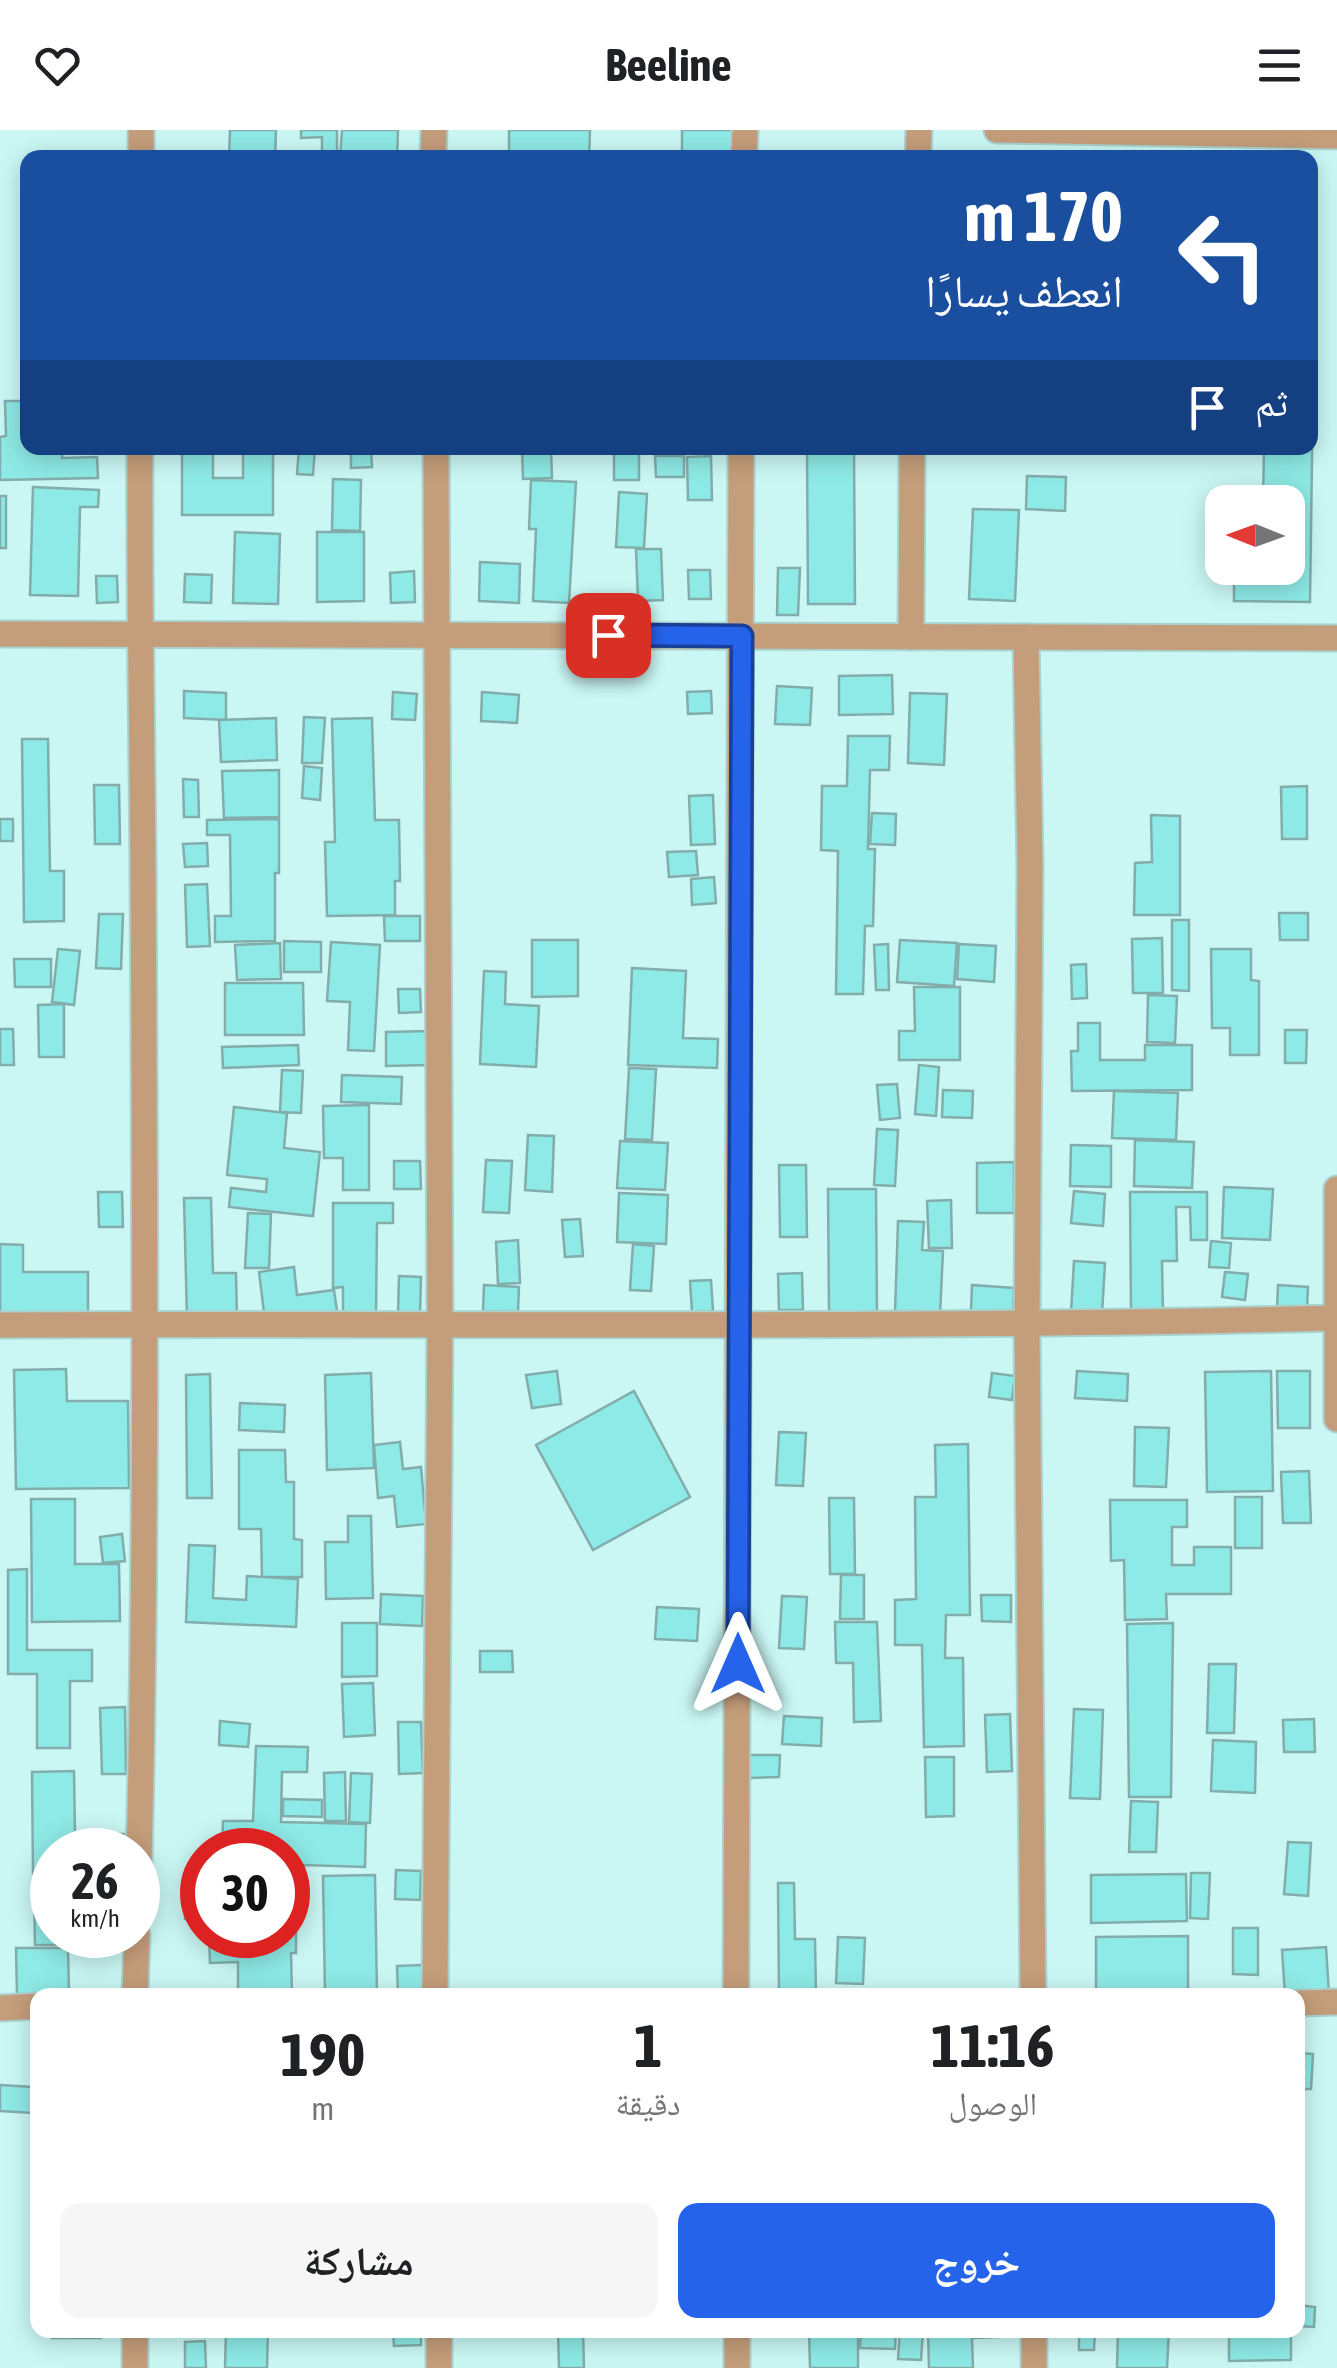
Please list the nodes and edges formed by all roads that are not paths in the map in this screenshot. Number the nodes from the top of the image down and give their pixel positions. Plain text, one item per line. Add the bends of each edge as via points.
1 (997, 130) edge
2 (1337, 136) edge
3 (140, 455) edge
4 (436, 455) edge
5 (741, 455) edge
6 (912, 455) edge
7 (0, 634) edge
8 (138, 636) junction
9 (436, 636) junction
10 (742, 636) junction
11 (911, 636) junction
12 (1026, 637) junction
13 (1337, 638) edge
14 (1337, 1189) edge
15 (1336, 1318) edge
16 (440, 1322) junction
17 (740, 1323) junction
18 (143, 1324) junction
19 (0, 1325) edge
20 (1028, 1325) junction
21 (1337, 1418) edge
22 (140, 1828) edge
23 (136, 1958) edge
24 (135, 1988) edge
25 (436, 1988) edge
26 (736, 1988) edge
27 (1033, 1988) edge
28 (1305, 2002) edge
29 (1337, 2002) edge
30 (30, 2006) edge
31 (0, 2008) edge
32 (135, 2338) edge
33 (439, 2338) edge
34 (737, 2338) edge
35 (1034, 2338) edge
36 (135, 2368) edge
37 (440, 2368) edge
38 (737, 2368) edge
39 (1034, 2368) edge

1 - 2 street
3 - 8 street
4 - 9 street
5 - 10 street
6 - 11 street
7 - 8 street
8 - 9 street
8 - 18 street
9 - 10 street
9 - 16 street
10 - 11 street
10 - 17 street
11 - 12 street
12 - 13 street
12 - 20 street
14 - 15 street
15 - 20 street
15 - 21 street
16 - 17 street
16 - 18 street
16 - 25 street
17 - 20 street
17 - 26 street
18 - 19 street
18 - 22 street
20 - 27 street
23 - 24 street
28 - 29 street
30 - 31 street
32 - 36 street
33 - 37 street
34 - 38 street
35 - 39 street

